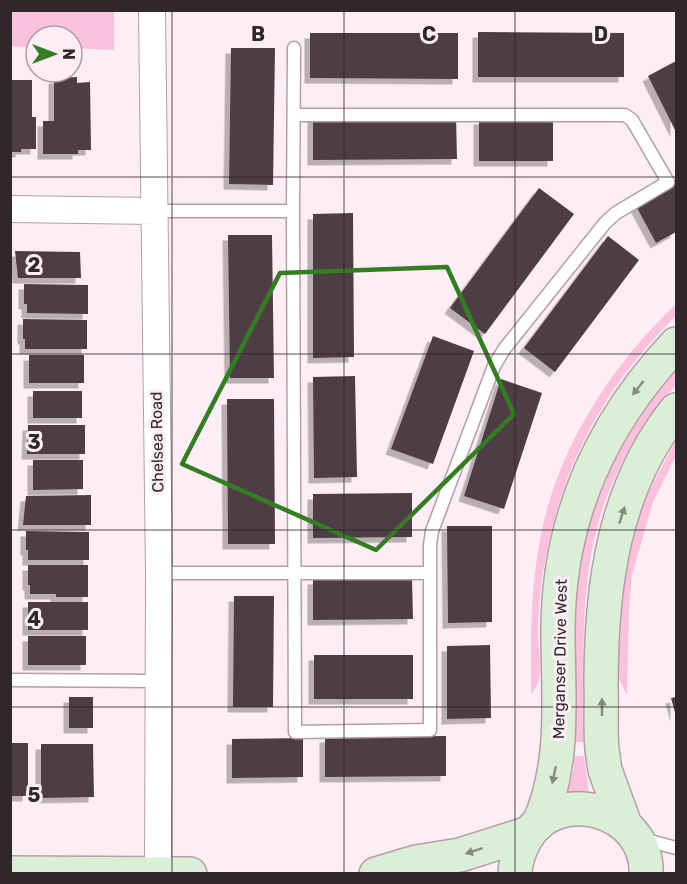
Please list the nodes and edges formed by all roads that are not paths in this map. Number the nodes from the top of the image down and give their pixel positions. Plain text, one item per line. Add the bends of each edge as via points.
1 (153, 10) edge
2 (294, 48) dead end
3 (294, 115) junction
4 (672, 180) edge
5 (10, 209) edge
6 (155, 211) junction
7 (293, 211) junction
8 (676, 344) edge
9 (676, 410) edge
10 (159, 573) junction
11 (293, 573) junction
12 (429, 573) junction
13 (10, 680) edge
14 (158, 681) junction
15 (534, 828) junction
16 (631, 832) junction
17 (676, 848) edge
18 (10, 873) edge
19 (158, 873) edge
20 (190, 873) edge
21 (376, 873) edge
22 (515, 873) edge
23 (646, 873) edge

1 - 6 street, Chelsea Road
2 - 3 lane
3 - 4 lane via 625,115
3 - 7 lane
4 - 12 lane via 605,223 505,348 484,389 432,531
5 - 6 street
6 - 7 lane
6 - 10 street, Chelsea Road
7 - 11 lane
8 -> 15 street, Merganser Drive West via 616,419 582,488 559,590 556,764 548,803
16 -> 9 street via 605,770 603,608 610,557 622,512 643,465
10 - 11 lane
10 - 14 street, Chelsea Road
11 - 12 lane
11 - 12 lane via 295,732 430,730
13 - 14 lane
14 - 19 street, Chelsea Road
15 - 16 street via 555,813 573,808 609,815
15 -> 21 street via 460,855
15 - 22 street, Merganser Drive West via 519,849
16 - 17 lane
16 - 23 street via 643,853
18 - 19 street
19 - 20 street

